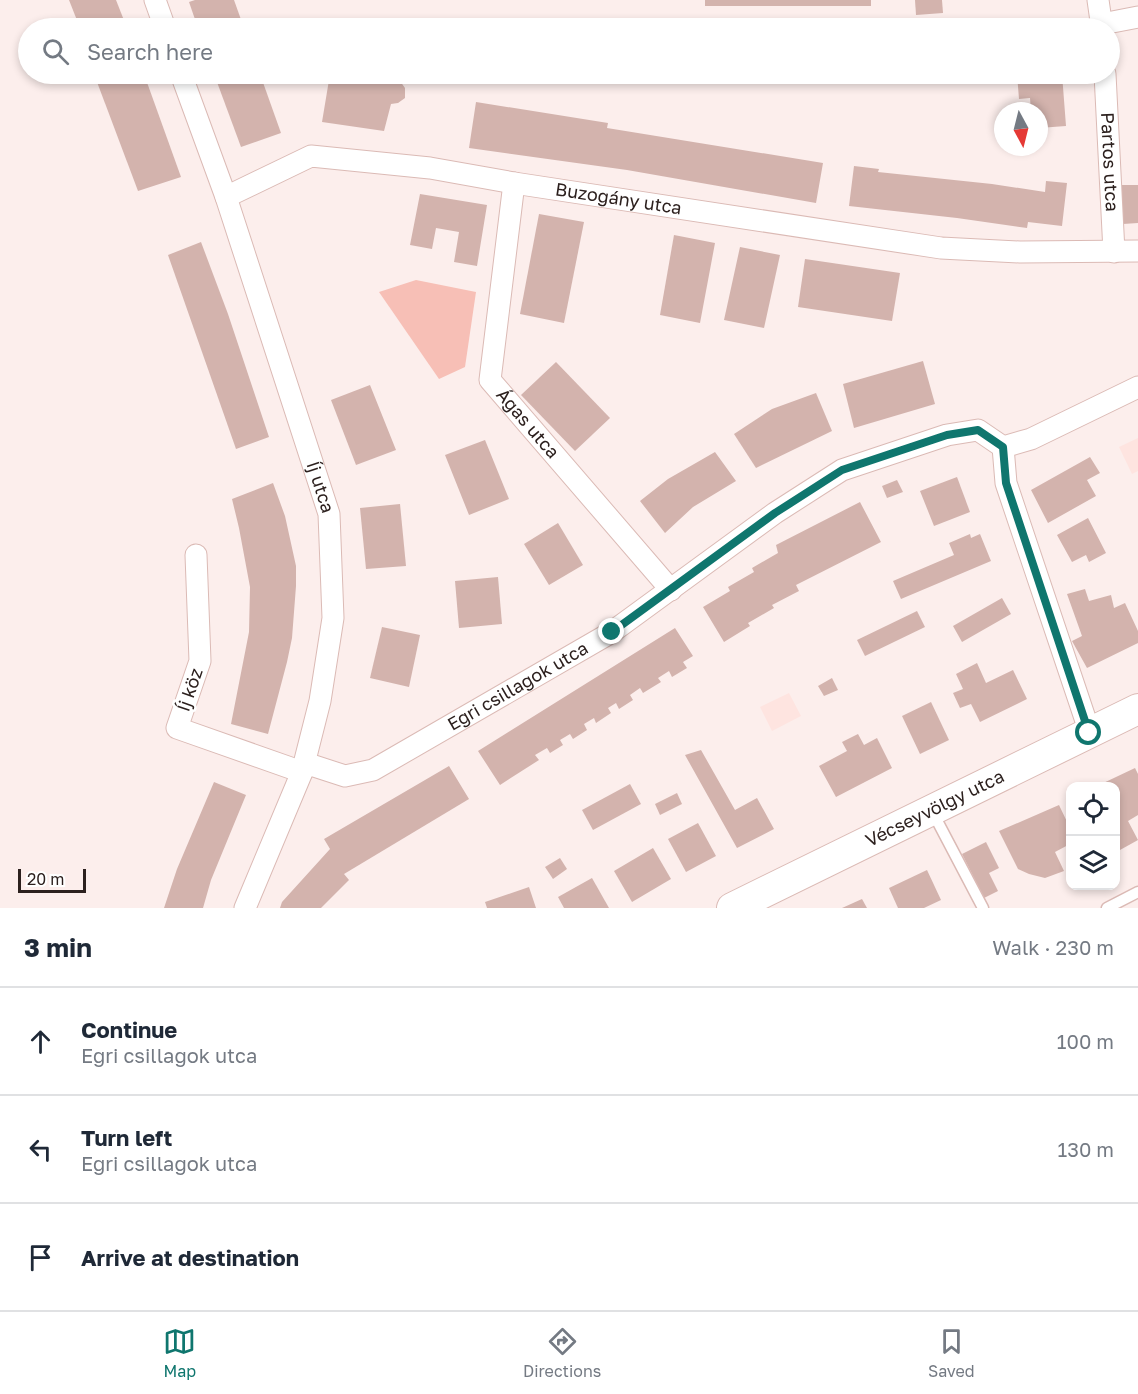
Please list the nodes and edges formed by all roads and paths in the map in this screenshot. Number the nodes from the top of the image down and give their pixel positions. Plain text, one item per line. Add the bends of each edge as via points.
1 (155, 0) edge
2 (1098, 0) edge
3 (1138, 17) edge
4 (161, 18) edge
5 (1101, 18) edge
6 (1120, 22) edge
7 (185, 84) edge
8 (1106, 84) edge
9 (514, 183) junction
10 (226, 196) junction
11 (1138, 251) edge
12 (1114, 252) junction
13 (1138, 387) edge
14 (1003, 447) junction
15 (196, 555) dead end
16 (672, 590) junction
17 (1138, 709) edge
18 (1089, 733) junction
19 (303, 767) junction
20 (932, 811) junction
21 (1138, 892) edge
22 (245, 908) edge
23 (732, 908) edge
24 (983, 908) edge
25 (1107, 908) edge

1 - 4 street
2 - 5 street
3 - 6 street
7 - 10 street, Íj utca
8 - 12 street, Partos utca
9 - 10 street, Buzogány utca via 430,168 311,156
9 - 12 street, Buzogány utca via 941,248
9 - 16 street, Ágas utca via 490,380
10 - 19 street, Íj utca via 329,514 333,618 320,700
11 - 12 street
13 - 14 street via 1031,440
14 - 16 street, Egri csillagok utca via 978,430 947,435 842,470 775,513
14 - 18 street via 1006,483
15 - 19 street, Íj köz via 200,661 177,728
16 - 19 street, Egri csillagok utca via 612,632 374,770 345,776
17 - 18 main road, Vécseyvölgy utca
18 - 20 main road, Vécseyvölgy utca
19 - 22 street, Íj utca
20 - 23 main road, Vécseyvölgy utca
20 - 24 lane
21 - 25 lane

